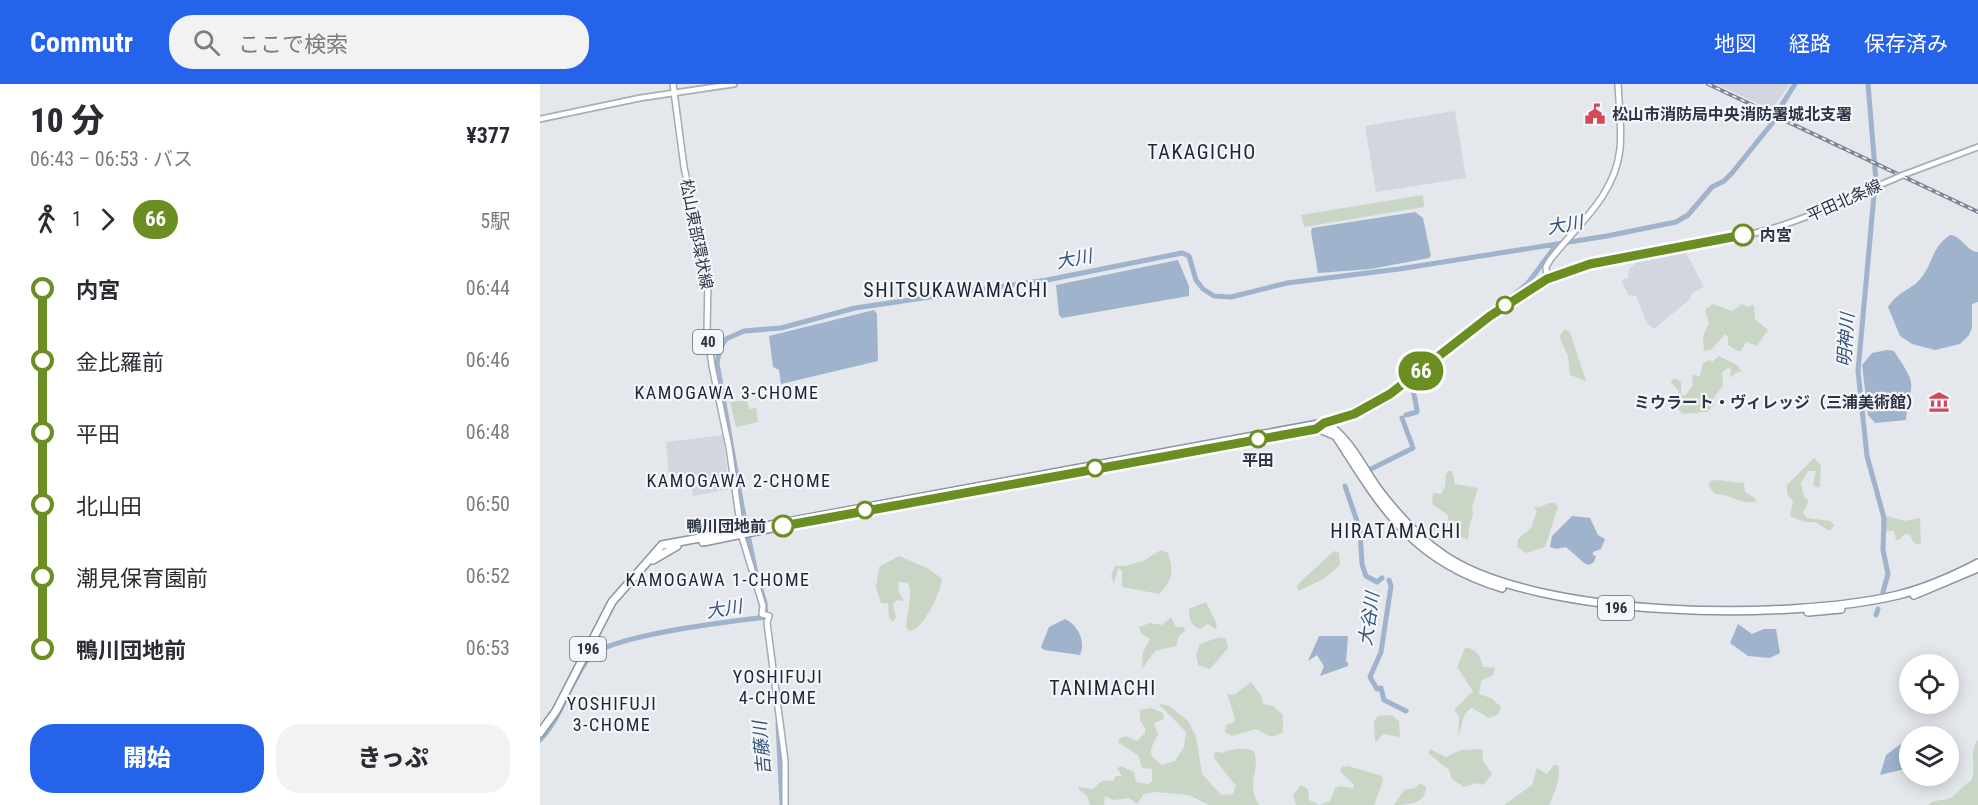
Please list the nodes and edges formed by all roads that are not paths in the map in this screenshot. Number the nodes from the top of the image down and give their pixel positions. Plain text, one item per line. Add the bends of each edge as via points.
1 (673, 84) edge
2 (734, 84) edge
3 (1618, 84) edge
4 (674, 93) junction
5 (540, 119) edge
6 (1978, 147) edge
7 (1547, 279) junction
8 (1340, 419) junction
9 (1324, 423) junction
10 (1316, 429) junction
11 (1337, 435) junction
12 (754, 529) junction
13 (741, 531) junction
14 (676, 546) junction
15 (660, 547) junction
16 (1978, 562) edge
17 (1978, 568) edge
18 (640, 569) junction
19 (540, 733) edge
20 (784, 805) edge

1 - 4 main road, 松山東部環状線 / 40
2 - 4 main road
3 - 7 main road via 1620,148 1614,177 1598,204 1546,267
4 - 5 main road
4 - 13 main road, 松山東部環状線 / 40 via 684,167 708,281 710,358 729,447
6 - 7 main road, 平田北条線, bridge via 1777,227 1590,264
7 - 8 main road, 平田北条線 via 1490,316 1390,394
8 - 9 main road, 平田北条線
8 - 11 main road
9 - 10 highway, 196
9 - 11 highway, 196
9 - 12 highway, 196
10 - 11 highway
10 - 12 highway, 196
11 - 16 highway, 196 via 1397,513 1429,544 1484,577 1531,591 1654,607 1793,609 1900,595
11 - 17 highway, 196 via 1392,519 1425,552 1481,582 1541,597 1654,612 1827,611 1916,594
12 - 13 highway, 196
13 - 14 highway, 196
13 - 15 highway, 196
13 - 20 main road, 松山東部環状線 / 40 via 765,615 785,761
14 - 15 highway, 196
14 - 18 highway, 196
15 - 18 highway, 196
18 - 19 highway, 196 via 612,602 556,711

